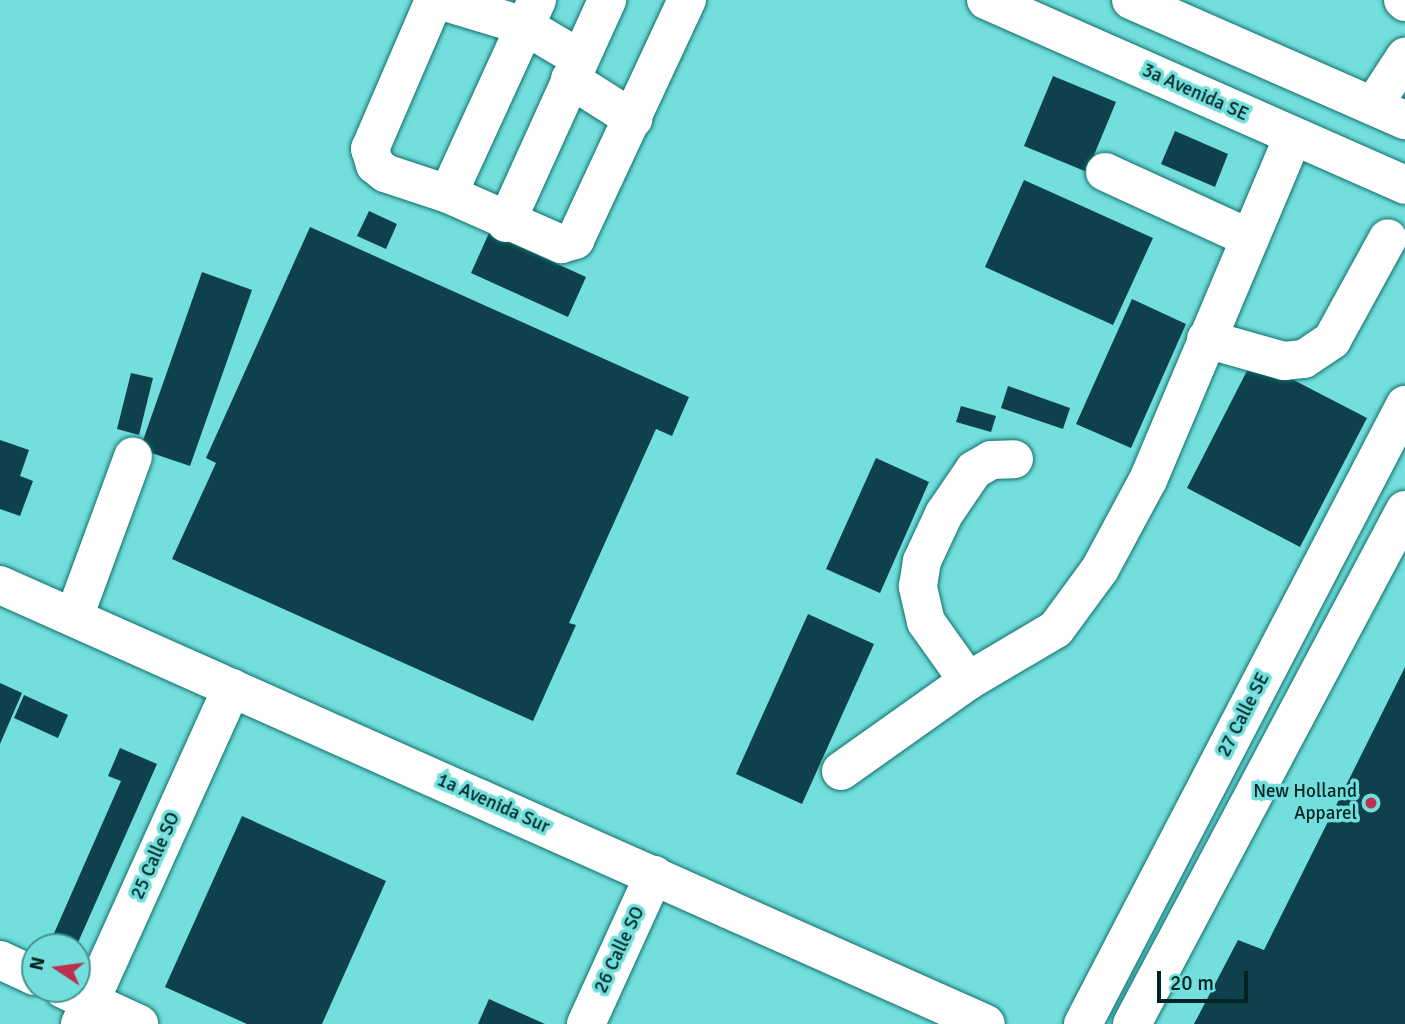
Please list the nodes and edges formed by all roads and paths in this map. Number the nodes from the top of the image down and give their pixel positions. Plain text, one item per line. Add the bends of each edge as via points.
1 (607, 0) edge
2 (687, 0) edge
3 (986, 0) edge
4 (1131, 0) edge
5 (531, 13) edge
6 (1405, 57) edge
7 (575, 69) junction
8 (1389, 113) edge
9 (633, 119) junction
10 (1293, 136) junction
11 (1105, 172) dead end
12 (1405, 185) edge
13 (448, 194) junction
14 (506, 223) junction
15 (1247, 236) junction
16 (1388, 238) dead end
17 (1206, 339) junction
18 (1405, 405) edge
19 (133, 457) dead end
20 (1014, 459) dead end
21 (1405, 510) edge
22 (0, 584) edge
23 (74, 617) junction
24 (968, 681) junction
25 (232, 688) junction
26 (841, 771) dead end
27 (654, 876) junction
28 (0, 960) edge
29 (21, 970) edge
30 (77, 1005) edge
31 (139, 1024) edge
32 (586, 1024) edge
33 (986, 1024) edge
34 (1083, 1024) edge
35 (1132, 1024) edge

1 - 7 main road
2 - 9 main road
3 - 10 main road, 3a Avenida SE
4 - 8 main road
5 - 7 main road
5 - 13 main road
5 - 13 main road via 433,3 370,149 375,164 386,173
6 - 8 main road
7 - 9 main road
7 - 14 main road
9 - 14 main road via 575,240 554,243
10 - 12 main road, 3a Avenida SE
10 - 15 main road
11 - 15 main road
13 - 14 main road
15 - 17 main road
16 - 17 main road via 1332,340 1304,359 1284,361
17 - 24 main road via 1149,480 1100,569 1056,629
18 - 34 main road, 27 Calle SE
19 - 23 main road
20 - 24 main road via 991,460 974,470 944,514 922,561 918,586 926,622
21 - 35 main road
22 - 23 main road, 1a Avenida Sur
23 - 25 main road, 1a Avenida Sur
24 - 26 main road
25 - 27 main road, 1a Avenida Sur
25 - 30 main road, 25 Calle SO
27 - 32 main road, 26 Calle SO
27 - 33 main road, 1a Avenida Sur
28 - 29 main road
30 - 31 main road

